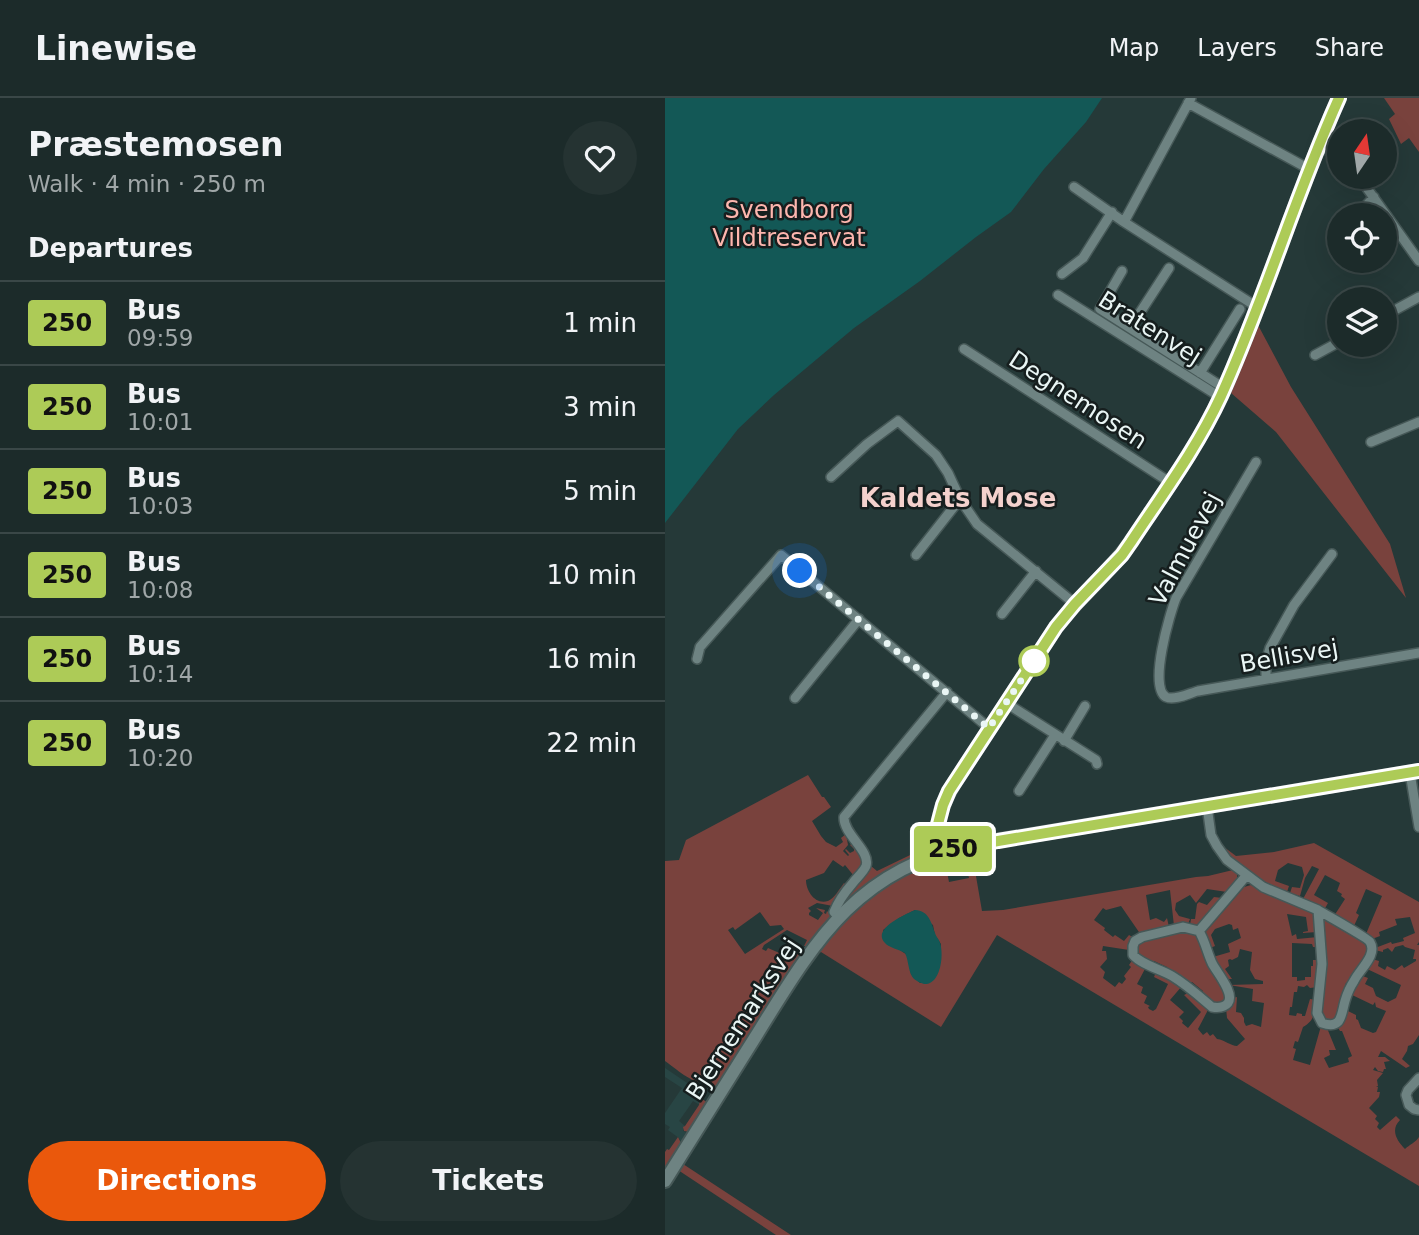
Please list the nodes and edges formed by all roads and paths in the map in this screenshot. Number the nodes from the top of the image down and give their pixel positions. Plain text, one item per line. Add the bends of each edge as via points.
1 (1339, 98) edge
2 (1189, 101) edge
3 (1319, 146) junction
4 (1327, 150) edge
5 (1310, 169) junction
6 (1075, 187) dead end
7 (1368, 189) edge
8 (1374, 197) junction
9 (1368, 203) edge
10 (1112, 212) junction
11 (1124, 222) junction
12 (1419, 261) edge
13 (1169, 268) dead end
14 (1122, 271) dead end
15 (1062, 274) dead end
16 (1058, 295) dead end
17 (1419, 297) edge
18 (1257, 307) junction
19 (1240, 309) dead end
20 (1397, 309) edge
21 (1130, 328) junction
22 (1327, 348) edge
23 (964, 349) dead end
24 (1315, 355) dead end
25 (1200, 373) junction
26 (1222, 393) junction
27 (1419, 422) edge
28 (1371, 442) dead end
29 (1256, 462) dead end
30 (831, 477) dead end
31 (1171, 483) junction
32 (960, 499) junction
33 (1332, 554) dead end
34 (916, 555) dead end
35 (1036, 571) junction
36 (1075, 604) junction
37 (1002, 614) dead end
38 (859, 620) junction
39 (1419, 653) edge
40 (697, 659) dead end
41 (1266, 679) junction
42 (947, 692) junction
43 (795, 698) dead end
44 (1167, 698) joint
45 (1006, 703) junction
46 (1086, 706) dead end
47 (989, 728) junction
48 (1055, 735) junction
49 (1065, 741) junction
50 (1097, 764) dead end
51 (1415, 772) edge
52 (1019, 791) dead end
53 (1207, 806) junction
54 (1419, 827) edge
55 (941, 852) junction
56 (1246, 876) junction
57 (1318, 910) junction
58 (839, 917) junction
59 (1199, 931) junction
60 (1419, 1079) edge
61 (1419, 1110) edge
62 (665, 1181) edge

1 - 3 street, Bratenvej
2 - 5 street
2 - 11 street
3 - 4 street
3 - 5 street, Bratenvej
5 - 18 street, Bratenvej
6 - 10 street
7 - 8 street
8 - 9 street
8 - 12 street
10 - 11 street
10 - 15 street via 1083,258
11 - 18 street
13 - 21 street, Bratenvej
14 - 21 street, Bratenvej via 1100,309
16 - 26 street, Bratenvej
17 - 20 street
18 - 26 street, Bratenvej
19 - 25 street, Bratenvej
21 - 25 street, Bratenvej
22 - 24 street
23 - 31 street, Degnemosen
25 - 26 street, Bratenvej
26 - 31 street, Bratenvej
27 - 28 street
29 - 44 street, Valmuevej via 1168,619 1160,667 1161,691
30 - 32 street via 898,421 936,455
31 - 36 street, Bratenvej via 1122,555
32 - 34 street
32 - 35 street via 977,524
33 - 41 street via 1294,605 1270,648
35 - 36 street
35 - 37 street
36 - 45 street, Bratenvej
38 - 40 street via 781,555 700,647
38 - 42 street
38 - 43 street
39 - 41 street, Bellisvej
41 - 44 street, Bellisvej
42 - 47 street
42 - 58 street, Bjernemarksvej via 844,817 866,865 837,906 834,912
45 - 47 street, Bratenvej
45 - 48 street
46 - 49 street
47 - 55 street, Bratenvej via 943,805 938,824
48 - 49 street
48 - 52 street
49 - 50 street
51 - 53 street, Bjernemarksvej
51 - 54 street
53 - 55 street, Bjernemarksvej
53 - 56 street via 1217,846
55 - 58 street, Bjernemarksvej via 890,876
56 - 57 street via 1269,891
56 - 59 street
57 - 57 street via 1322,964 1317,1015 1322,1023 1331,1025 1340,1019 1348,992 1372,946 1367,938
58 - 62 street, Bjernemarksvej via 799,967
59 - 59 street via 1183,927 1142,937 1134,943 1132,953 1183,983 1212,1007 1222,1007 1230,993
60 - 61 street via 1406,1095 1409,1105

